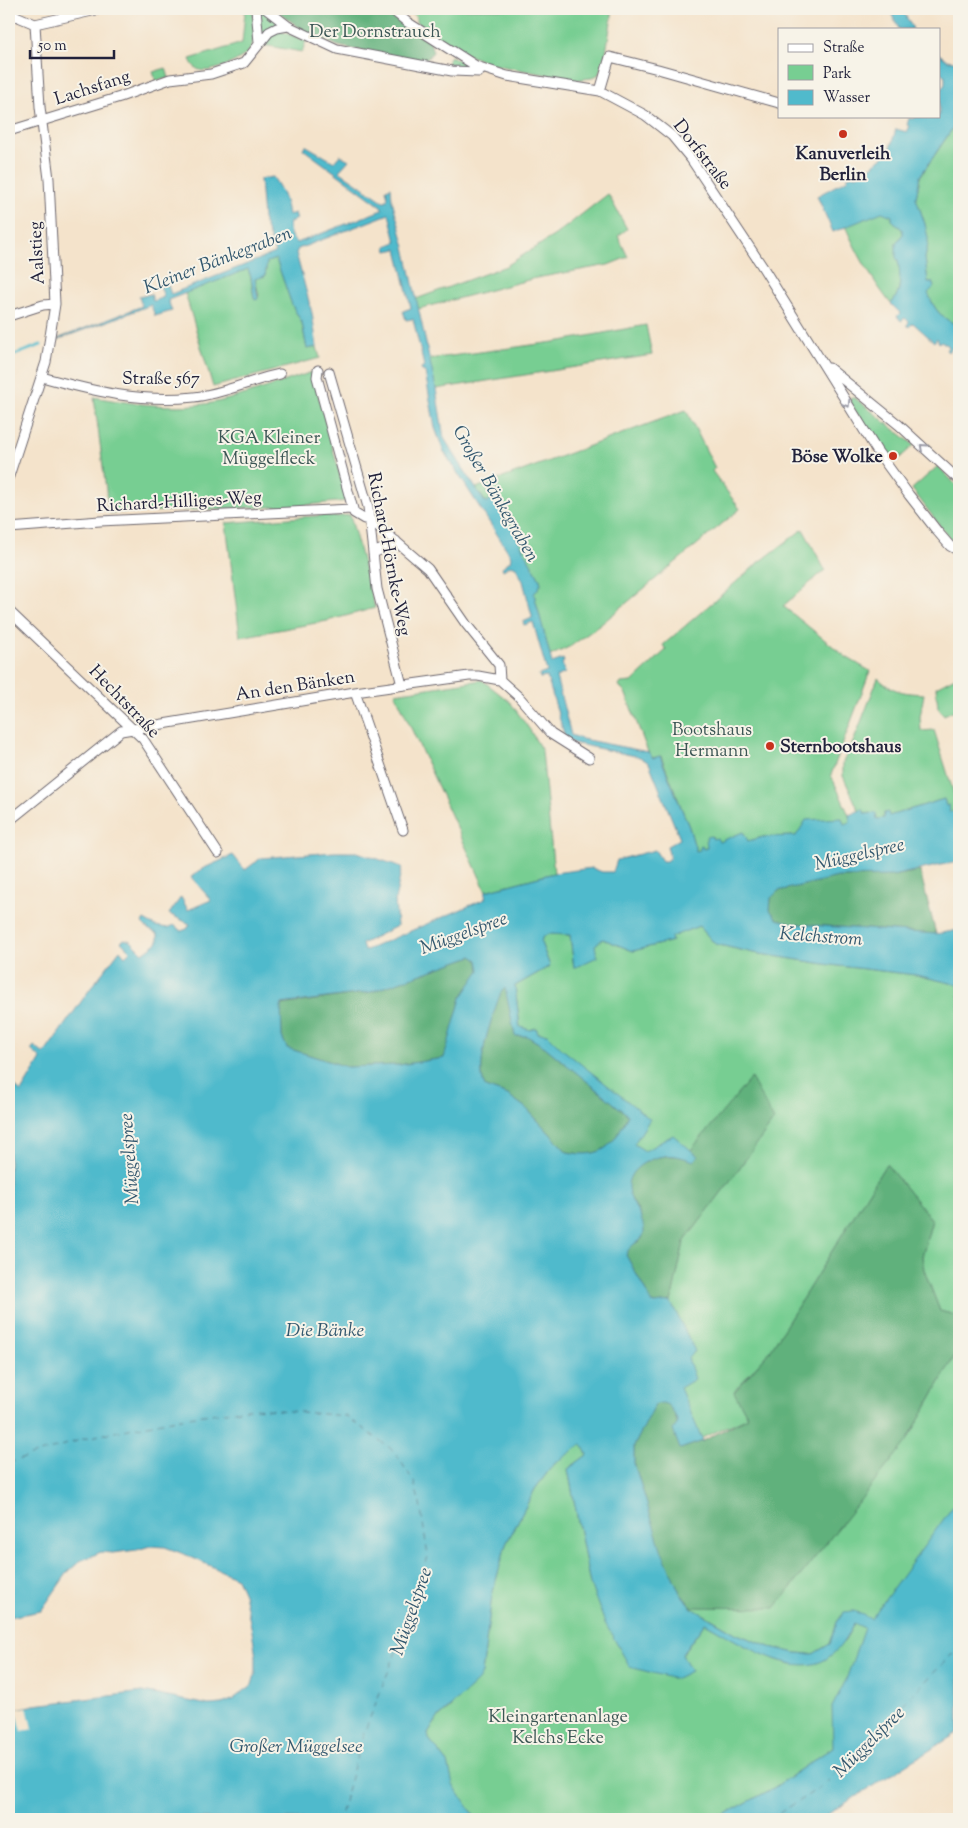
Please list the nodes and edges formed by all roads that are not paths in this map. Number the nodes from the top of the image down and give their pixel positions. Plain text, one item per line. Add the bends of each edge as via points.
1 (100, 9) edge
2 (256, 9) edge
3 (266, 9) edge
4 (391, 9) edge
5 (9, 14) edge
6 (35, 24) junction
7 (288, 26) junction
8 (259, 42) junction
9 (482, 69) junction
10 (600, 91) junction
11 (778, 103) edge
12 (42, 120) junction
13 (9, 130) edge
14 (55, 304) junction
15 (9, 316) edge
16 (822, 362) junction
17 (318, 370) dead end
18 (330, 372) dead end
19 (280, 374) dead end
20 (42, 377) junction
21 (9, 476) edge
22 (959, 480) edge
23 (352, 509) junction
24 (370, 520) junction
25 (9, 528) edge
26 (396, 541) junction
27 (959, 551) edge
28 (373, 553) junction
29 (9, 611) edge
30 (500, 680) junction
31 (402, 685) junction
32 (355, 692) junction
33 (133, 728) junction
34 (589, 758) dead end
35 (9, 821) edge
36 (403, 830) dead end
37 (218, 853) dead end

1 - 6 street
2 - 8 street
3 - 7 street, Dorfstraße
4 - 9 street, Dorfstraße via 445,48
5 - 6 street
6 - 12 street, Aalstieg
7 - 8 street, Lachsfang via 269,32
7 - 9 street, Dorfstraße via 337,49 459,72 479,72
8 - 12 street, Lachsfang via 244,63 211,74 170,79
9 - 10 street, Dorfstraße
10 - 11 street via 610,57
10 - 16 street, Dorfstraße via 646,115 672,136 762,266
12 - 13 street, Lachsfang
12 - 14 street, Aalstieg via 49,179
14 - 15 street
14 - 20 street, Aalstieg
22 -> 16 street, Dorfstraße via 899,425
16 -> 27 street, Dorfstraße via 877,451 950,546
17 - 23 street, Richard-Hörnke-Weg via 316,377
18 - 24 street, Richard-Hörnke-Weg
19 - 20 street, Straße 567 via 220,392 159,398 94,391
20 - 21 street, Aalstieg
23 - 24 street via 358,516
23 - 25 street, Richard-Hilliges-Weg
24 - 26 street
24 - 28 street, Richard-Hörnke-Weg
26 - 28 street
26 - 30 street via 428,569 499,664
28 - 31 street, Richard-Hörnke-Weg via 377,588
29 - 33 street, Hechtstraße
30 - 31 street, An den Bänken via 469,676
30 - 34 street via 551,734
31 - 32 street, An den Bänken
32 - 33 street, An den Bänken
32 - 36 street
33 - 35 street, An den Bänken via 121,731
33 - 37 street, Hechtstraße via 143,738

